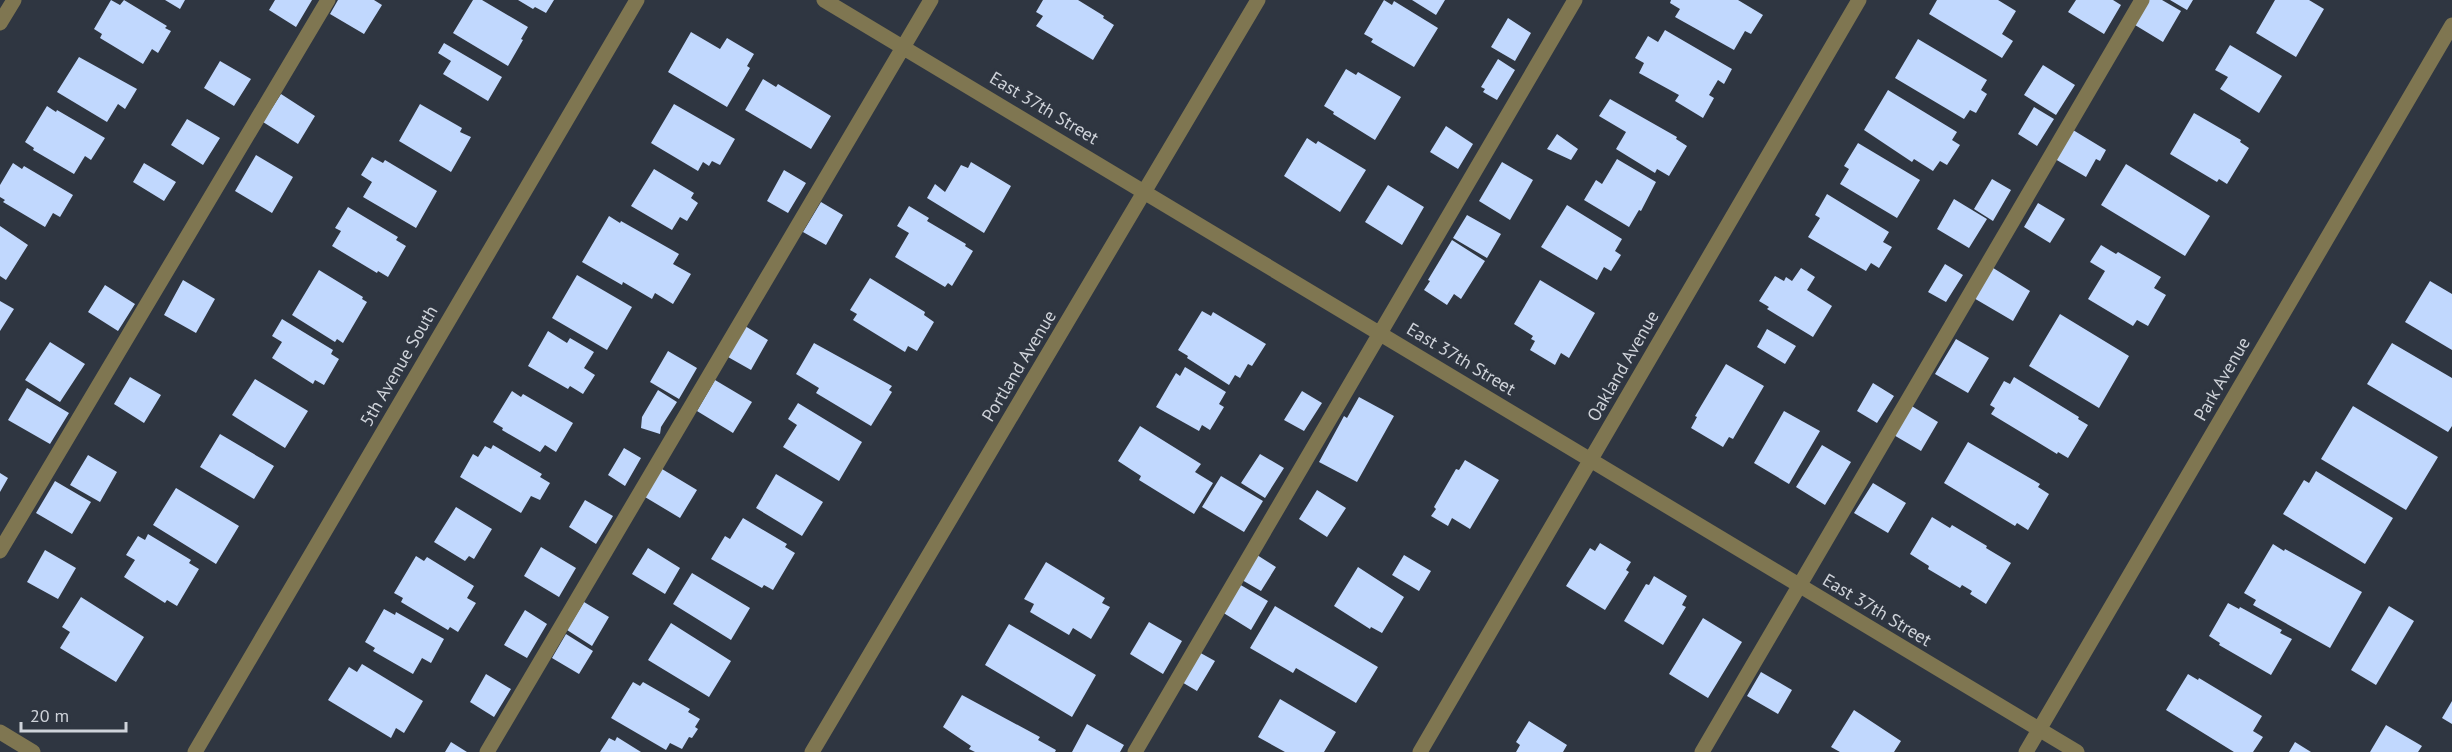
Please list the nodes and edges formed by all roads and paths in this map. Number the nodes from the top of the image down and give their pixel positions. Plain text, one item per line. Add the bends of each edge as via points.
1 (14, 0) edge
2 (328, 0) edge
3 (637, 0) edge
4 (824, 0) edge
5 (931, 0) edge
6 (1258, 0) edge
7 (1575, 0) edge
8 (1859, 0) edge
9 (2142, 0) edge
10 (0, 23) edge
11 (2452, 25) edge
12 (904, 47) junction
13 (1146, 191) junction
14 (1380, 333) junction
15 (1590, 461) junction
16 (0, 551) edge
17 (1799, 586) junction
18 (2039, 729) junction
19 (0, 732) edge
20 (33, 752) edge
21 (195, 752) edge
22 (487, 752) edge
23 (812, 752) edge
24 (1135, 752) edge
25 (1420, 752) edge
26 (1702, 752) edge
27 (2026, 752) edge
28 (2077, 752) edge

1 - 10 street
2 - 16 street
3 - 21 street, 5th Avenue South
4 - 12 street, East 37th Street
5 - 12 street
6 - 13 street, Portland Avenue
7 - 14 street
8 - 15 street, Oakland Avenue
9 - 17 street
11 - 18 street, Park Avenue
12 - 13 street, East 37th Street
12 - 22 street
13 - 14 street, East 37th Street
13 - 23 street, Portland Avenue
14 - 15 street, East 37th Street
14 - 24 street
15 - 17 street, East 37th Street
15 - 25 street, Oakland Avenue
17 - 18 street, East 37th Street
17 - 26 street
18 - 27 street, Park Avenue
18 - 28 street, East 37th Street
19 - 20 street

